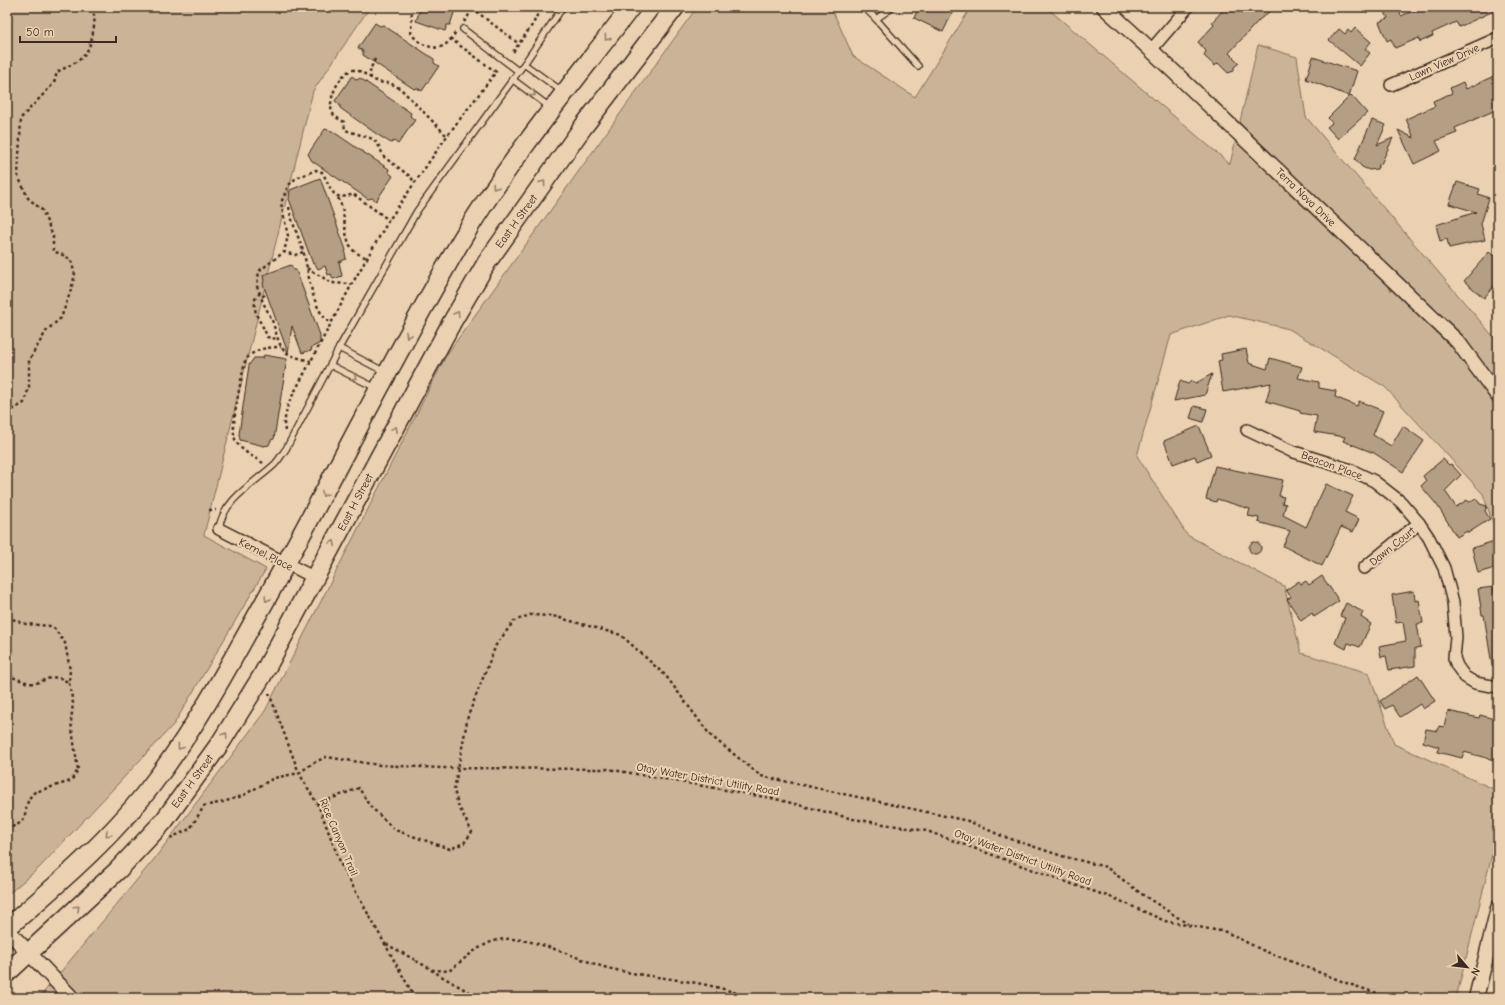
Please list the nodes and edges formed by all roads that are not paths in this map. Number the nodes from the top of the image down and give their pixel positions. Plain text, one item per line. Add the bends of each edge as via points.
1 (563, 7) edge
2 (631, 7) edge
3 (675, 7) edge
4 (864, 7) edge
5 (893, 7) edge
6 (1104, 7) edge
7 (1188, 7) edge
8 (876, 19) junction
9 (463, 29) dead end
10 (1498, 38) edge
11 (1152, 50) junction
12 (524, 64) junction
13 (918, 66) dead end
14 (518, 71) junction
15 (512, 79) junction
16 (1390, 85) dead end
17 (565, 94) junction
18 (553, 110) junction
19 (339, 348) junction
20 (330, 365) junction
21 (387, 373) junction
22 (378, 390) junction
23 (1498, 396) edge
24 (1247, 430) dead end
25 (1419, 523) junction
26 (219, 529) joint
27 (286, 565) junction
28 (1364, 568) dead end
29 (315, 578) junction
30 (1498, 687) edge
31 (1498, 908) edge
32 (7, 929) edge
33 (30, 952) junction
34 (7, 972) edge
35 (72, 998) edge
36 (1476, 998) edge

1 - 12 lane
2 -> 17 main road
29 -> 3 main road, East H Street via 487,262 583,127
4 - 8 lane
5 - 8 lane
6 - 11 street, Terra Nova Drive
7 - 11 street
8 - 13 lane
9 - 14 lane
10 - 16 street, Lawn View Drive
11 - 23 street, Terra Nova Drive via 1458,342
12 - 14 lane
12 - 17 lane
14 - 15 lane
15 -> 18 lane
15 - 19 lane via 416,210
17 - 18 main road
18 -> 21 main road via 502,176 463,238
19 - 20 lane
19 - 21 lane
20 -> 22 lane
20 - 26 lane via 286,449 276,463 236,496 220,522
21 - 22 main road
22 -> 27 main road
24 - 25 street, Beacon Place via 1291,451 1337,464 1365,476 1390,493
25 - 28 street, Dawn Court
25 - 30 street, Beacon Place via 1437,553 1448,581 1454,609 1454,658 1457,666 1465,677 1475,683
26 - 27 street, Kernel Place
27 - 29 street, Kernel Place
27 -> 32 main road via 188,735 153,784 122,820 67,875
33 -> 29 main road, East H Street via 118,870 164,821 221,742 262,676
31 - 36 street
32 - 33 street
33 - 34 main road, East H Street
33 - 35 street

